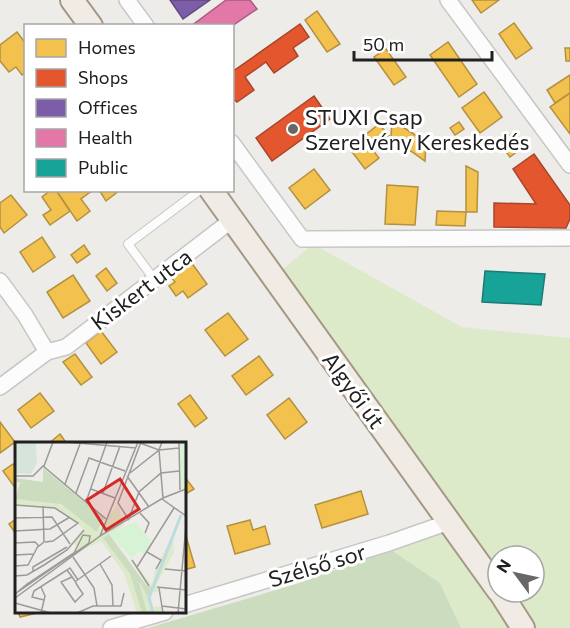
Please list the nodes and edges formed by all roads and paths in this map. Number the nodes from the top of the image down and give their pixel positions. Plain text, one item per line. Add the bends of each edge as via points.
1 (72, 0) edge
2 (127, 0) edge
3 (448, 0) edge
4 (90, 24) edge
5 (145, 24) edge
6 (234, 146) edge
7 (570, 165) edge
8 (197, 192) edge
9 (212, 192) edge
10 (232, 220) junction
11 (570, 238) edge
12 (154, 279) junction
13 (0, 281) edge
14 (47, 352) junction
15 (0, 387) edge
16 (449, 522) junction
17 (486, 573) edge
18 (186, 604) edge
19 (507, 604) edge
20 (162, 613) edge
21 (111, 628) edge
22 (523, 628) edge

1 - 4 main road
2 - 5 street
3 - 7 street
6 - 11 street via 302,238
8 - 12 lane via 128,244
9 - 10 main road, Algyői út
10 - 12 street, Kiskert utca
10 - 16 main road, Algyői út
12 - 14 street, Kiskert utca via 66,347
13 - 14 street
14 - 15 street, Kiskert utca
16 - 17 main road, Algyői út
16 - 18 street, Szélső sor
19 - 22 main road, Algyői út
20 - 21 street

